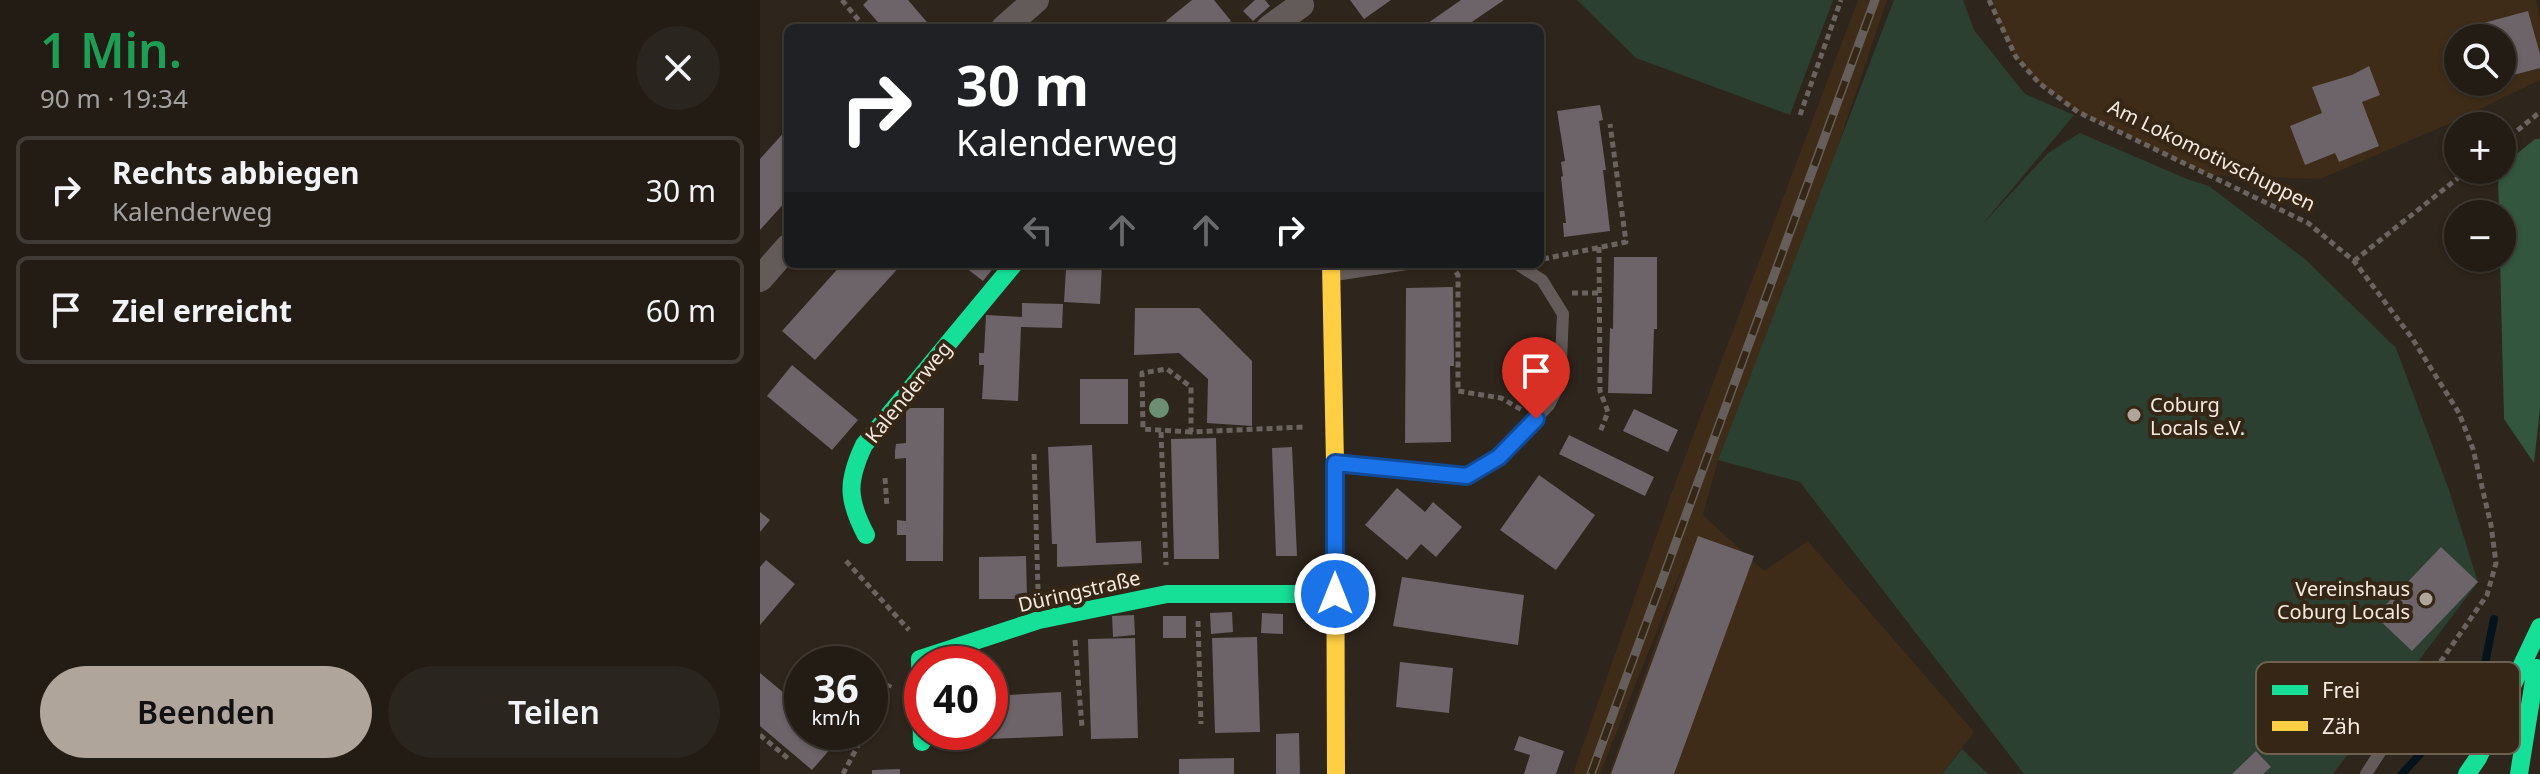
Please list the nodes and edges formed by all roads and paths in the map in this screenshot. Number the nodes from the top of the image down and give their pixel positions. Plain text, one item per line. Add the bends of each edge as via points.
1 (842, 0) edge
2 (1036, 0) edge
3 (1841, 0) edge
4 (1989, 0) edge
5 (1303, 11) edge
6 (862, 24) edge
7 (1009, 24) edge
8 (1277, 24) edge
9 (2540, 112) edge
10 (1800, 115) dead end
11 (1610, 124) dead end
12 (2516, 132) edge
13 (2450, 184) edge
14 (1599, 247) junction
15 (784, 252) edge
16 (1544, 259) edge
17 (2354, 261) junction
18 (1011, 268) edge
19 (1356, 268) edge
20 (1453, 268) edge
21 (1523, 268) edge
22 (1331, 270) edge
23 (760, 279) edge
24 (1536, 419) junction
25 (1334, 425) junction
26 (1161, 432) junction
27 (1191, 432) junction
28 (1600, 432) dead end
29 (1034, 454) dead end
30 (1335, 463) junction
31 (866, 535) dead end
32 (842, 556) dead end
33 (1167, 594) junction
34 (1335, 594) junction
35 (1198, 595) junction
36 (1073, 613) junction
37 (1039, 620) junction
38 (2540, 627) edge
39 (915, 646) edge
40 (960, 646) edge
41 (2540, 646) edge
42 (2440, 662) edge
43 (2520, 669) edge
44 (1201, 724) dead end
45 (1082, 727) dead end
46 (760, 735) edge
47 (856, 750) edge
48 (2379, 754) edge
49 (2480, 754) edge
50 (790, 760) dead end
51 (843, 774) edge
52 (1336, 774) edge
53 (2366, 774) edge
54 (2467, 774) edge
55 (2519, 774) edge

1 - 6 path
2 - 7 street
3 - 10 path
4 - 17 path, Am Lokomotivschuppen via 2016,57 2039,83 2078,112 2308,223
5 - 8 street
9 - 12 path
11 - 14 path via 1626,242
13 - 17 path
14 - 16 path
14 - 28 path via 1600,391 1608,412
15 - 23 street
17 - 42 path, Am Lokomotivschuppen via 2459,413 2491,525 2496,563 2487,595
18 - 31 main road, Kalenderweg via 864,445 852,467 852,511
19 - 22 lane
20 - 24 path via 1458,275 1458,391 1501,398
21 - 24 lane via 1542,280 1563,314 1560,383
22 - 25 main road
24 - 30 lane via 1499,457 1467,476
25 - 27 path
25 - 30 main road
26 - 27 path
26 - 27 path via 1143,429 1142,373 1167,369 1191,387
26 - 33 path
29 - 37 path
30 - 34 main road
32 - 39 path via 909,631
33 - 35 main road, Düringstraße
33 - 36 main road, Düringstraße
34 - 35 main road, Düringstraße
34 - 52 main road
35 - 44 path
36 - 37 main road, Düringstraße
36 - 45 path
37 - 40 main road, Düringstraße
38 - 43 main road
41 - 55 main road
46 - 50 path
47 - 51 path
48 - 53 lane
49 - 54 main road

